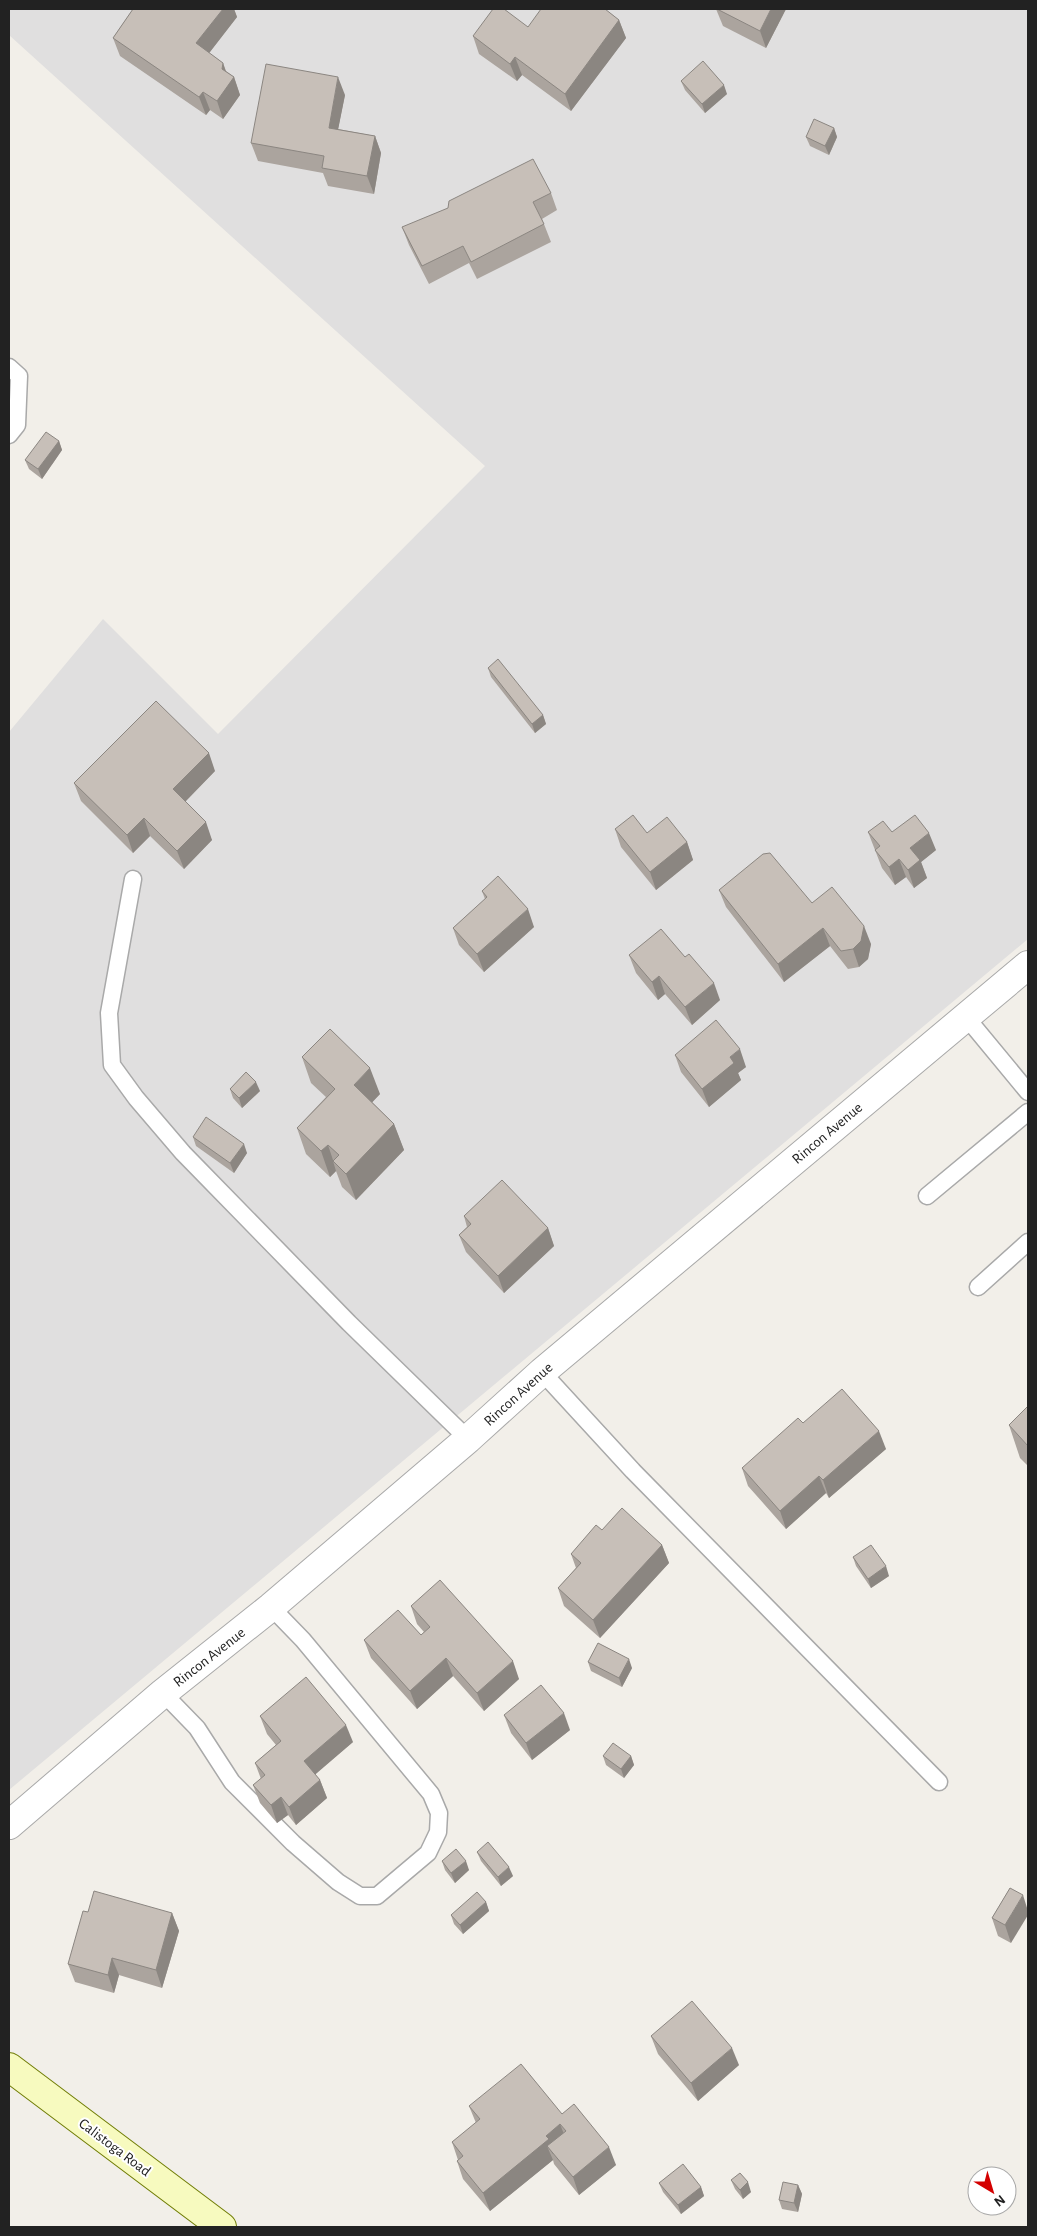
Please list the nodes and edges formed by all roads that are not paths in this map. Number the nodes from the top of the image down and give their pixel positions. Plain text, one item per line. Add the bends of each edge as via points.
1 (9, 367) edge
2 (9, 435) edge
3 (133, 879) dead end
4 (1028, 965) edge
5 (966, 1017) junction
6 (1028, 1092) edge
7 (1028, 1112) edge
8 (928, 1196) dead end
9 (1028, 1242) edge
10 (978, 1287) dead end
11 (542, 1372) junction
12 (468, 1439) junction
13 (271, 1607) junction
14 (163, 1693) junction
15 (939, 1782) dead end
16 (9, 1826) edge
17 (9, 2067) edge
18 (222, 2227) edge

1 - 2 lane via 19,376 17,425
3 - 12 lane via 109,1013 112,1065 183,1153
4 - 5 street, Rincon Avenue
5 - 6 lane
5 - 11 street, Rincon Avenue
7 - 8 lane
9 - 10 lane
11 - 12 street, Rincon Avenue
11 - 15 lane via 633,1471
12 - 13 street, Rincon Avenue
13 - 14 street, Rincon Avenue
13 - 14 lane via 303,1640 431,1794 439,1813 438,1832 428,1853 410,1870 377,1896 360,1896 338,1882 293,1843 232,1782 197,1728
14 - 16 street, Rincon Avenue
17 - 18 main road, Calistoga Road

